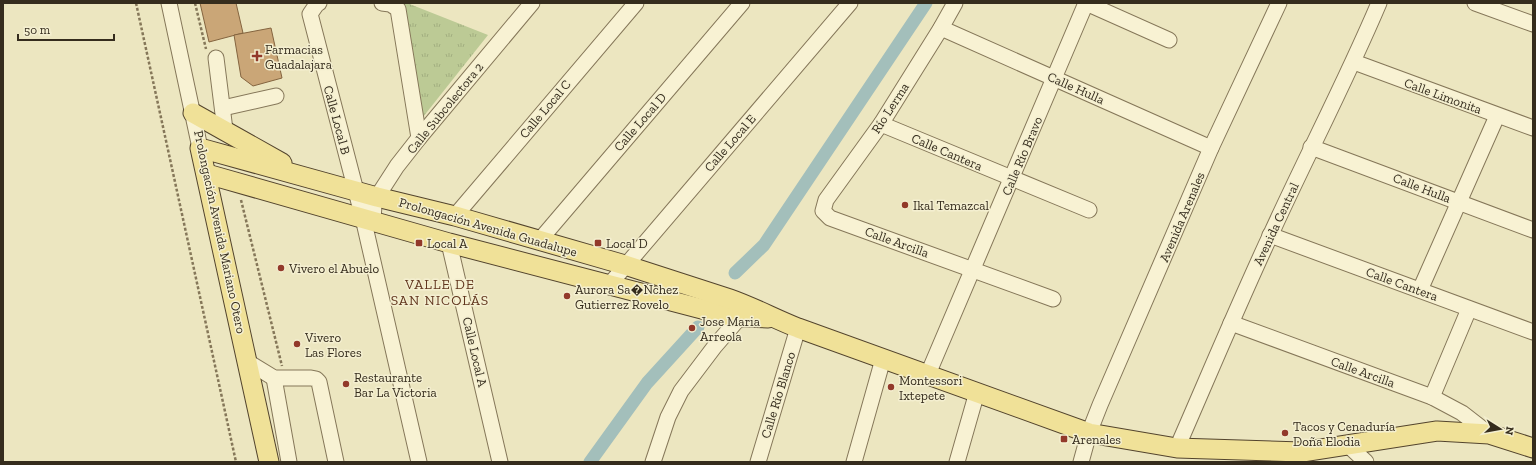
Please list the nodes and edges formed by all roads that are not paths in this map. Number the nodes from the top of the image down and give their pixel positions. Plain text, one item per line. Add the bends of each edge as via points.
1 (169, 3) edge
2 (319, 3) edge
3 (382, 3) edge
4 (532, 3) edge
5 (636, 3) edge
6 (742, 3) edge
7 (850, 3) edge
8 (955, 3) edge
9 (1086, 3) edge
10 (1279, 3) edge
11 (1379, 3) edge
12 (1475, 3) edge
13 (1533, 24) edge
14 (942, 28) junction
15 (1170, 40) dead end
16 (212, 57) road end
17 (1354, 62) junction
18 (1054, 78) junction
19 (276, 96) dead end
20 (223, 108) junction
21 (193, 113) junction
22 (1497, 116) junction
23 (881, 124) junction
24 (1533, 128) edge
25 (225, 130) junction
26 (419, 138) junction
27 (1311, 147) junction
28 (200, 148) junction
29 (1211, 148) junction
30 (206, 174) junction
31 (308, 177) junction
32 (1012, 179) junction
33 (242, 186) junction
34 (356, 190) junction
35 (377, 197) junction
36 (1459, 202) junction
37 (1088, 210) dead end
38 (823, 211) joint
39 (216, 215) junction
40 (455, 216) junction
41 (368, 219) junction
42 (1533, 230) edge
43 (1270, 235) junction
44 (538, 241) junction
45 (449, 242) junction
46 (625, 265) junction
47 (973, 270) junction
48 (610, 284) junction
49 (1420, 290) junction
50 (1053, 299) dead end
51 (1469, 309) junction
52 (743, 311) junction
53 (1231, 323) junction
54 (798, 328) junction
55 (1533, 332) edge
56 (883, 359) junction
57 (248, 362) junction
58 (928, 374) junction
59 (279, 378) junction
60 (977, 392) junction
61 (1432, 397) junction
62 (1089, 433) junction
63 (1489, 434) junction
64 (1349, 446) junction
65 (1177, 448) junction
66 (1533, 448) edge
67 (1300, 457) edge
68 (269, 462) edge
69 (289, 462) edge
70 (336, 462) edge
71 (419, 462) edge
72 (500, 462) edge
73 (653, 462) edge
74 (758, 462) edge
75 (854, 462) edge
76 (957, 462) edge
77 (1081, 462) edge
78 (1366, 462) edge

1 - 21 street, Prolongación Avenida Mariano Otero
2 - 34 street, Calle Local B via 310,14
3 - 26 street via 398,9
4 - 26 street, Calle Subcolectora 2
5 - 40 street, Calle Local C
6 - 44 street, Calle Local D
7 - 46 street, Calle Local E
8 - 14 street, Río Lerma
9 - 15 street
9 - 18 street, Calle Río Bravo
10 - 29 street, Avenida Arenales
11 - 17 street, Avenida Central
12 - 13 street
14 - 18 street, Calle Hulla
14 - 23 street, Río Lerma
16 - 20 street
17 - 22 street, Calle Limonita
17 - 27 street, Avenida Central
18 - 29 street, Calle Hulla
18 - 32 street, Calle Río Bravo
19 - 20 street
20 - 25 street
21 - 25 main road
21 - 28 street, Prolongación Avenida Mariano Otero
22 - 24 street, Calle Limonita
22 - 36 street
23 - 32 street, Calle Cantera
23 - 38 street, Río Lerma via 826,200
25 - 31 main road
26 - 35 street, Calle Subcolectora 2
27 - 36 street, Calle Hulla
27 - 43 street, Avenida Central
28 - 30 main road, Prolongación Avenida Mariano Otero
28 - 31 main road, Prolongación Avenida Guadalupe
29 - 62 street, Avenida Arenales
30 - 33 main road, Prolongación Avenida Guadalupe
30 - 39 main road, Prolongación Avenida Mariano Otero
31 - 34 main road, Prolongación Avenida Guadalupe
32 - 37 street, Calle Cantera
32 - 47 street, Calle Río Bravo
33 - 39 main road via 227,192 219,202
33 - 41 main road, Prolongación Avenida Guadalupe
34 - 35 main road, Prolongación Avenida Guadalupe
34 - 41 street, Calle Local B
35 - 40 main road, Prolongación Avenida Guadalupe
35 - 41 street, Calle Subcolectora 2
36 - 42 street, Calle Hulla
36 - 49 street
38 - 47 street, Calle Arcilla via 830,218
39 - 57 main road, Prolongación Avenida Mariano Otero
40 - 44 main road, Prolongación Avenida Guadalupe
41 - 45 main road, Prolongación Avenida Guadalupe
41 - 71 street
43 - 49 street, Calle Cantera
43 - 53 street, Avenida Central
44 - 46 main road, Prolongación Avenida Guadalupe
45 - 48 main road, Prolongación Avenida Guadalupe
45 - 72 street, Calle Local A
46 - 48 street, Calle Local E
46 - 52 main road, Prolongación Avenida Guadalupe
47 - 50 street, Calle Arcilla
47 - 58 street, Calle Río Bravo
48 - 52 main road, Prolongación Avenida Guadalupe via 725,315
49 - 51 street, Calle Cantera
51 - 55 street, Calle Cantera
51 - 61 street
52 - 54 main road, Prolongación Avenida Guadalupe
52 - 73 street via 681,391 668,417
53 - 61 street, Calle Arcilla
53 - 65 street, Avenida Central
54 - 56 main road, Prolongación Avenida Guadalupe
54 - 74 street, Calle Río Blanco
56 - 58 main road, Prolongación Avenida Guadalupe
56 - 75 street
57 - 59 street
57 - 68 main road, Prolongación Avenida Mariano Otero
58 - 60 main road, Prolongación Avenida Guadalupe
59 - 69 street
59 - 70 street via 311,378 320,382
60 - 62 main road, Prolongación Avenida Guadalupe
60 - 76 street
61 - 63 street, Calle Arcilla via 1462,413
62 - 65 main road, Prolongación Avenida Guadalupe
62 - 77 street, Avenida Arenales
63 - 64 main road, Prolongación Avenida Guadalupe via 1437,431
63 - 66 main road, Prolongación Avenida Guadalupe
64 - 67 main road, Prolongación Avenida Guadalupe
64 - 78 street
65 - 67 main road, Prolongación Avenida Guadalupe

